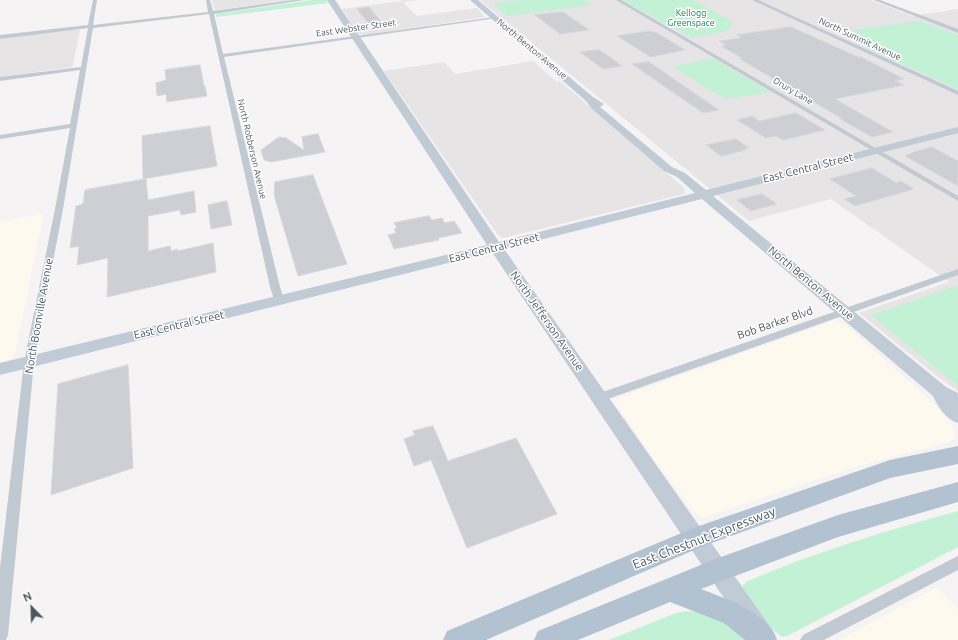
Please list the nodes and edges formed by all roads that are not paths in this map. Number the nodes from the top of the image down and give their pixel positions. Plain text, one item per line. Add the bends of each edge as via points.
1 (95, 0) edge
2 (208, 0) edge
3 (302, 0) edge
4 (331, 0) edge
5 (474, 0) edge
6 (618, 0) edge
7 (754, 0) edge
8 (876, 0) edge
9 (210, 13) junction
10 (495, 18) junction
11 (90, 26) junction
12 (958, 31) edge
13 (0, 37) edge
14 (356, 38) junction
15 (220, 56) junction
16 (83, 68) junction
17 (0, 79) edge
18 (958, 93) edge
19 (74, 125) junction
20 (958, 130) edge
21 (0, 137) edge
22 (876, 151) junction
23 (705, 195) junction
24 (958, 199) edge
25 (496, 248) junction
26 (958, 272) edge
27 (280, 302) junction
28 (844, 311) junction
29 (29, 362) junction
30 (0, 369) edge
31 (940, 392) junction
32 (600, 397) junction
33 (958, 400) edge
34 (958, 416) edge
35 (958, 455) edge
36 (958, 492) edge
37 (696, 538) junction
38 (958, 563) edge
39 (718, 570) junction
40 (671, 590) junction
41 (0, 636) edge
42 (456, 640) edge
43 (547, 640) edge
44 (765, 640) edge
45 (808, 640) edge

1 - 11 street, North Boonville Avenue
2 - 9 street, North Robberson Avenue
3 - 9 street
4 - 14 main road, North Jefferson Avenue
5 - 10 main road, North Benton Avenue
6 - 22 street, Drury Lane
7 - 18 street, North Summit Avenue
8 - 12 street
9 - 11 street
9 - 15 street, North Robberson Avenue
10 - 14 street, East Webster Street
10 - 23 main road, North Benton Avenue via 668,169 681,175
11 - 13 street
11 - 16 street, North Boonville Avenue
14 - 15 street, East Webster Street
14 - 25 main road, North Jefferson Avenue
15 - 27 street, North Robberson Avenue via 274,287
16 - 17 street
16 - 19 street, North Boonville Avenue
19 - 21 street
19 - 29 street, North Boonville Avenue
20 - 22 main road, East Central Street
22 - 23 main road, East Central Street
22 - 24 street, Drury Lane
23 - 25 main road, East Central Street
23 - 28 main road, North Benton Avenue
25 - 27 main road, East Central Street
25 - 32 main road, North Jefferson Avenue
26 - 28 street, Bob Barker Blvd
27 - 29 main road, East Central Street
28 - 31 main road, North Benton Avenue
28 - 32 street, Bob Barker Blvd
29 - 30 main road, East Central Street
29 - 41 street, North Boonville Avenue
31 - 33 main road, North Benton Avenue
31 - 34 main road, North Benton Avenue via 946,405
32 - 37 main road, North Jefferson Avenue
35 - 37 main road, East Chestnut Expressway via 890,469
36 - 39 main road via 838,526
37 - 39 main road, North Jefferson Avenue
37 - 42 main road, East Chestnut Expressway
38 - 45 street
39 - 40 main road
39 - 44 main road, North Jefferson Avenue
40 - 43 main road
40 - 44 main road via 732,614

